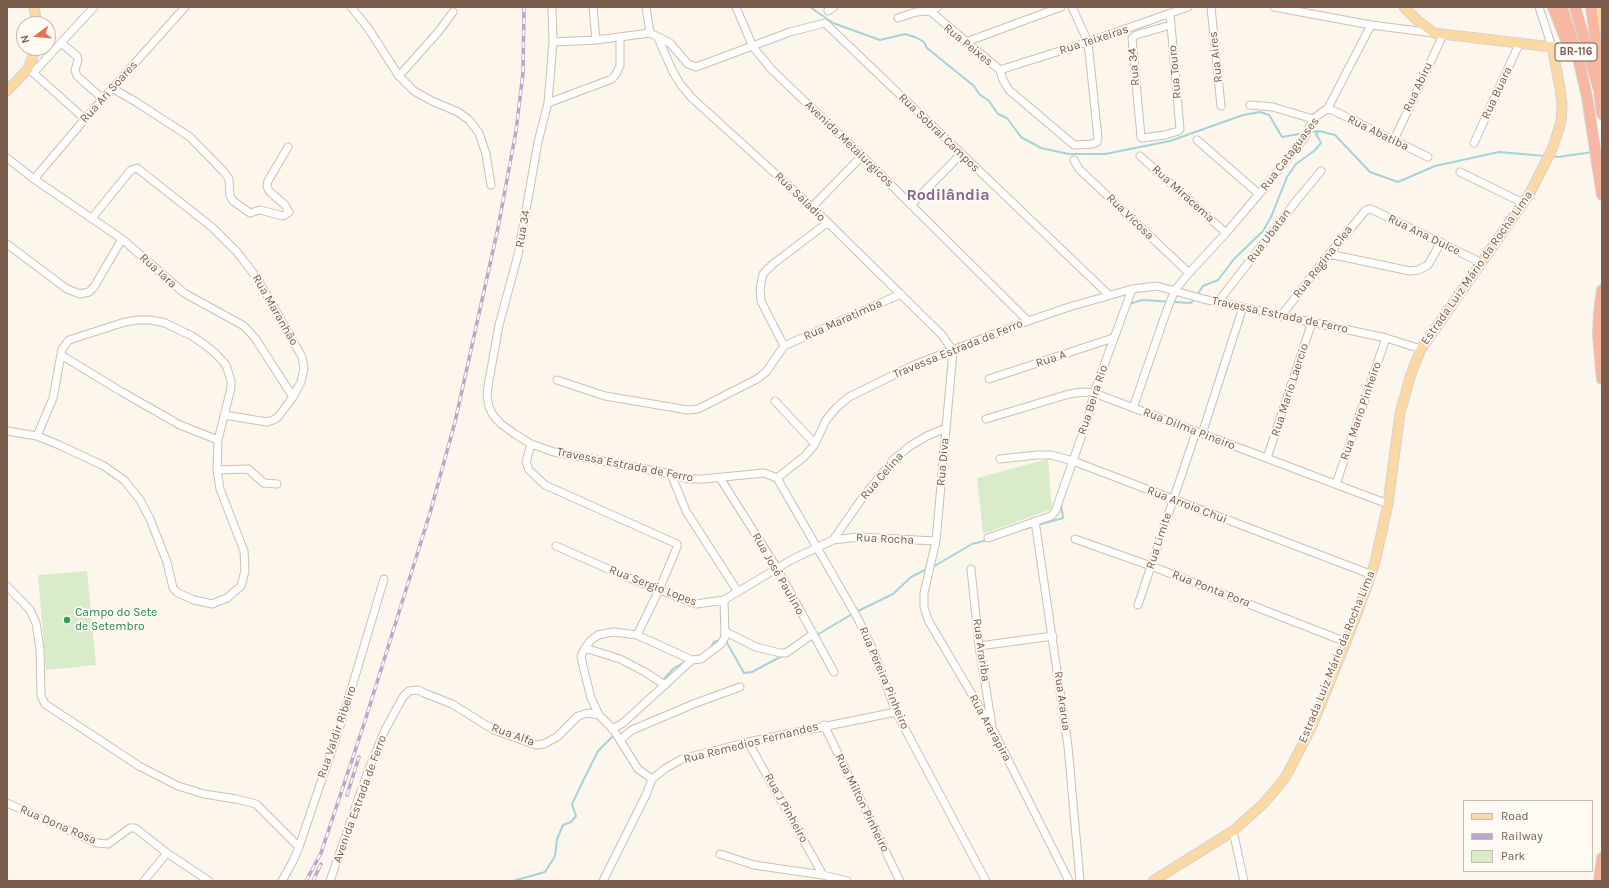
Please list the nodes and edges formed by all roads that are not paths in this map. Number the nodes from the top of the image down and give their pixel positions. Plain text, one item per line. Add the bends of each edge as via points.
1 (94, 7) edge
2 (185, 7) edge
3 (351, 7) edge
4 (552, 7) edge
5 (593, 7) edge
6 (646, 7) edge
7 (736, 7) edge
8 (938, 7) edge
9 (1061, 7) edge
10 (1072, 7) edge
11 (1188, 7) edge
12 (1211, 7) edge
13 (1274, 7) edge
14 (1539, 7) edge
15 (1553, 7) edge
16 (1562, 7) edge
17 (1575, 7) edge
18 (1592, 7) edge
19 (1406, 8) edge
20 (1602, 10) edge
21 (930, 11) junction
22 (453, 12) dead end
23 (1170, 14) junction
24 (898, 18) dead end
25 (1171, 25) junction
26 (1371, 25) junction
27 (1595, 32) junction
28 (650, 33) junction
29 (1438, 34) junction
30 (620, 38) junction
31 (658, 38) junction
32 (596, 40) junction
33 (553, 42) junction
34 (966, 42) junction
35 (1088, 42) junction
36 (1520, 42) junction
37 (61, 43) junction
38 (753, 47) junction
39 (1552, 47) junction
40 (34, 56) edge
41 (1000, 70) junction
42 (30, 71) junction
43 (398, 76) junction
44 (112, 88) junction
45 (1599, 90) junction
46 (7, 91) edge
47 (1587, 97) junction
48 (103, 99) junction
49 (548, 103) junction
50 (1250, 105) dead end
51 (1221, 106) dead end
52 (1328, 108) junction
53 (1602, 114) edge
54 (85, 119) junction
55 (1313, 119) junction
56 (1141, 138) joint
57 (1197, 140) dead end
58 (1394, 140) junction
59 (1474, 143) dead end
60 (288, 147) dead end
61 (961, 154) junction
62 (862, 156) junction
63 (1140, 156) dead end
64 (1428, 157) dead end
65 (7, 158) edge
66 (1074, 160) dead end
67 (1321, 171) dead end
68 (1460, 172) dead end
69 (34, 178) junction
70 (491, 185) dead end
71 (1259, 194) junction
72 (1602, 195) edge
73 (1523, 204) junction
74 (911, 205) junction
75 (812, 207) junction
76 (1366, 210) joint
77 (92, 218) junction
78 (827, 223) junction
79 (1226, 233) junction
80 (122, 239) junction
81 (1441, 242) junction
82 (7, 244) edge
83 (1329, 254) junction
84 (1482, 263) junction
85 (1189, 273) junction
86 (1132, 288) junction
87 (1602, 290) edge
88 (1174, 292) junction
89 (901, 294) junction
90 (1109, 295) junction
91 (1218, 302) junction
92 (1243, 307) junction
93 (1281, 316) junction
94 (1028, 321) junction
95 (1312, 322) junction
96 (1113, 338) junction
97 (1386, 338) junction
98 (784, 346) junction
99 (1420, 349) junction
100 (953, 351) junction
101 (61, 355) junction
102 (989, 379) dead end
103 (1602, 379) edge
104 (557, 380) dead end
105 (1096, 394) junction
106 (293, 397) junction
107 (775, 401) dead end
108 (1133, 408) junction
109 (224, 415) junction
110 (986, 419) dead end
111 (946, 428) junction
112 (7, 431) edge
113 (1199, 433) junction
114 (37, 436) junction
115 (218, 440) junction
116 (531, 444) junction
117 (815, 444) junction
118 (1267, 458) junction
119 (1000, 459) dead end
120 (1073, 461) junction
121 (217, 470) junction
122 (671, 474) junction
123 (720, 478) junction
124 (777, 478) junction
125 (277, 484) dead end
126 (1336, 484) junction
127 (1173, 500) junction
128 (1388, 504) junction
129 (1035, 522) junction
130 (988, 538) dead end
131 (1075, 539) dead end
132 (833, 540) junction
133 (936, 541) junction
134 (556, 546) dead end
135 (817, 547) junction
136 (1151, 566) junction
137 (777, 568) junction
138 (971, 569) dead end
139 (928, 573) joint
140 (1370, 574) junction
141 (384, 579) dead end
142 (7, 586) edge
143 (659, 590) junction
144 (738, 592) junction
145 (724, 600) junction
146 (1138, 606) dead end
147 (726, 632) junction
148 (637, 635) junction
149 (1053, 636) junction
150 (814, 637) junction
151 (1346, 642) junction
152 (979, 646) junction
153 (585, 648) junction
154 (692, 660) junction
155 (834, 672) dead end
156 (665, 685) junction
157 (740, 687) dead end
158 (424, 693) joint
159 (896, 712) junction
160 (599, 716) junction
161 (824, 725) junction
162 (612, 729) junction
163 (993, 730) junction
164 (619, 739) junction
165 (748, 742) junction
166 (652, 778) junction
167 (7, 803) edge
168 (1232, 831) junction
169 (299, 847) junction
170 (167, 853) junction
171 (720, 854) dead end
172 (1602, 858) edge
173 (823, 875) junction
174 (144, 881) edge
175 (209, 881) edge
176 (282, 881) edge
177 (330, 881) edge
178 (602, 881) edge
179 (846, 881) edge
180 (900, 881) edge
181 (986, 881) edge
182 (1069, 881) edge
183 (1080, 881) edge
184 (1153, 881) edge
185 (1244, 881) edge
186 (1599, 881) edge

1 - 37 street
2 - 44 street, Rua Ari Soares
3 - 43 street via 368,28
4 - 33 street
5 - 32 street
6 - 28 street
7 - 38 street, Avenida Metalurgicos
8 - 21 street
9 - 34 street
10 - 35 street
11 - 23 street, Rua Teixeiras
12 - 51 street, Rua Aires
13 - 26 street
14 - 39 street
15 - 47 highway
16 - 47 highway, BR-116
17 - 45 highway, BR-116
18 - 27 highway
19 - 29 main road via 1417,20
20 - 27 main road
21 - 24 street via 916,12
21 - 34 street, Rua Peixes
22 - 43 street
23 - 25 street, Rua Touro
23 - 35 street, Rua Teixeiras
25 - 56 street, Rua 34 via 1132,38
25 - 56 street, Rua Touro via 1179,130
26 - 29 street
26 - 52 street, Rua Cataguases
27 - 45 highway
28 - 30 street
28 - 31 street
29 - 36 main road
29 - 58 street, Rua Abiru
30 - 32 street
30 - 49 street via 620,66 612,79
31 - 38 street via 670,43 688,64 696,68
31 - 75 street, Rua Saladio via 673,72 692,98
32 - 33 street
33 - 49 street, Rua 34
34 - 41 street, Rua Peixes
35 - 41 street, Rua Teixeiras
35 - 41 street, Rua Peixes via 1098,138 1094,144 1074,145 1009,90
36 - 39 main road
36 - 59 street, Rua Buara
37 - 42 street
37 - 48 street via 77,56 77,76
38 - 61 street, Rua Sobral Campos via 790,32 825,23
38 - 62 street, Avenida Metalurgicos via 772,70
39 - 73 main road, Estrada Luiz Mário da Rocha Lima via 1562,104 1561,122 1553,147
40 - 42 main road
42 - 46 main road
42 - 54 street
43 - 70 street via 418,94 458,112 469,120 479,133 486,154
44 - 48 street, Rua Ari Soares
44 - 60 street via 190,137 229,179 230,196 233,201 250,212 260,210 283,216 289,212 267,186
45 - 53 highway, BR-116
47 - 72 highway, BR-116
48 - 54 street, Rua Ari Soares
49 - 116 street, Rua 34 via 538,142 518,255 499,325 487,396 493,415 501,424
50 - 55 street via 1273,107
52 - 55 street, Rua Cataguases
52 - 58 street, Rua Abatiba
54 - 69 street, Rua Ari Soares
55 - 71 street, Rua Cataguases via 1305,137
57 - 71 street
58 - 64 street, Rua Abatiba
61 - 74 street
61 - 90 street, Rua Sobral Campos
62 - 74 street, Avenida Metalurgicos
62 - 75 street
63 - 79 street, Rua Miracema
65 - 69 street, Rua Iara
66 - 85 street, Rua Vicosa via 1080,169
67 - 91 street, Rua Ubatan
68 - 73 street
69 - 77 street, Rua Iara
71 - 79 street, Rua Cataguases
73 - 84 main road, Estrada Luiz Mário da Rocha Lima
74 - 94 street, Avenida Metalurgicos
75 - 78 street, Rua Saladio
76 - 81 street, Rua Ana Dulce via 1371,209
76 - 83 street, Rua Regina Clea
77 - 80 street, Rua Iara
77 - 106 street, Rua Maranhão via 131,170 137,168 214,228 257,278 302,357 304,368 301,382
78 - 89 street, Rua Saladio
78 - 98 street via 773,264 764,274 760,289 762,301
79 - 85 street, Rua Cataguases
80 - 82 street via 94,287 89,292 80,294 67,289
80 - 106 street, Rua Iara via 184,293 244,326 255,338
81 - 83 street via 1428,265 1410,271
81 - 84 street, Rua Ana Dulce
83 - 93 street, Rua Regina Clea
84 - 99 main road, Estrada Luiz Mário da Rocha Lima
85 - 88 street, Rua Cataguases
86 - 88 street, Travessa Estrada de Ferro via 1157,286
86 - 90 street, Travessa Estrada de Ferro
86 - 96 street, Rua Beira Rio
87 - 103 highway via 1598,335
88 - 91 street, Travessa Estrada de Ferro
88 - 108 street, Rua Cataguases
89 - 98 street, Rua Maratimba
89 - 100 street, Rua Saladio via 942,335
90 - 94 street, Travessa Estrada de Ferro
91 - 92 street, Travessa Estrada de Ferro
92 - 93 street, Travessa Estrada de Ferro
92 - 113 street, Rua Limite
93 - 95 street, Travessa Estrada de Ferro
94 - 100 street, Travessa Estrada de Ferro
95 - 97 street, Travessa Estrada de Ferro
95 - 118 street, Rua Mario Laercio
96 - 102 street, Rua A
96 - 105 street, Rua Beira Rio
97 - 99 street, Travessa Estrada de Ferro
97 - 126 street, Rua Mario Pinheiro
98 - 104 street via 766,372 757,379 698,409 688,410 605,396
99 - 128 main road, Estrada Luiz Mário da Rocha Lima via 1400,413
100 - 111 street, Rua Diva
100 - 117 street, Travessa Estrada de Ferro via 914,365 849,397 826,420
101 - 109 street via 64,344 69,340 112,325 138,320 165,323 192,336 226,365 231,388
101 - 114 street via 53,398
101 - 115 street via 180,425
105 - 108 street, Rua Dilma Pineiro
105 - 110 street, Rua Dilma Pineiro via 1069,394
105 - 120 street, Rua Beira Rio
106 - 109 street, Rua Maranhão via 278,417 267,422
107 - 117 street
108 - 113 street, Rua Dilma Pineiro
109 - 115 street
111 - 132 street, Rua Celina via 910,446 894,459 862,497
111 - 133 street, Rua Diva
112 - 114 street
113 - 118 street, Rua Dilma Pineiro
113 - 127 street, Rua Limite
114 - 121 street via 104,466 124,480 140,500 150,519 161,545 173,588 194,600 212,604 227,598 241,586 245,571 244,551 220,488
115 - 121 street
116 - 122 street, Travessa Estrada de Ferro via 554,452
116 - 143 street via 526,462 529,470 545,485 677,544
117 - 124 street, Travessa Estrada de Ferro via 805,456
118 - 126 street, Rua Dilma Pineiro
119 - 120 street, Rua Arroio Chui via 1051,455
120 - 127 street, Rua Arroio Chui
120 - 129 street, Rua Beira Rio via 1055,512
121 - 125 street via 248,469 264,483
122 - 123 street, Travessa Estrada de Ferro via 688,479
122 - 144 street via 686,511
123 - 124 street, Travessa Estrada de Ferro via 764,473
123 - 137 street, Rua José Paulino
124 - 135 street, Rua Pereira Pinheiro
126 - 128 street, Rua Dilma Pineiro
127 - 136 street, Rua Limite
127 - 140 street, Rua Arroio Chui
128 - 140 main road, Estrada Luiz Mário da Rocha Lima
129 - 130 street, Rua Beira Rio
129 - 149 street, Rua Ararua
131 - 136 street, Rua Ponta Pora
132 - 133 street, Rua Rocha via 858,537
132 - 135 street, Rua Sergio Lopes
133 - 139 street, Rua Diva
134 - 143 street, Rua Sergio Lopes
135 - 137 street, Rua Sergio Lopes
135 - 159 street, Rua Pereira Pinheiro via 852,607 873,650
136 - 146 street, Rua Limite
136 - 151 street, Rua Ponta Pora
137 - 144 street, Rua Sergio Lopes
137 - 150 street, Rua José Paulino
138 - 152 street, Rua Arariba
139 - 163 street, Rua Ararapira via 924,593 924,607 928,620
140 - 151 main road, Estrada Luiz Mário da Rocha Lima
141 - 169 street, Rua Valdir Ribeiro via 344,717
142 - 169 street via 30,610 36,623 40,649 41,696 45,704 139,766 178,786 256,804
143 - 145 street, Rua Sergio Lopes via 696,604
143 - 148 street
144 - 145 street, Rua Sergio Lopes
145 - 147 street
147 - 150 street via 756,648 780,653 786,653
147 - 154 street via 721,644 701,658
148 - 153 street via 607,632 598,635
148 - 154 street
149 - 152 street
149 - 183 street, Rua Ararua via 1068,746
150 - 155 street, Rua José Paulino
151 - 168 main road, Estrada Luiz Mário da Rocha Lima via 1312,726 1284,778 1264,803
152 - 163 street, Rua Arariba
153 - 156 street via 620,659
153 - 160 street via 582,656 583,666 591,698
154 - 156 street
156 - 162 street via 623,724
157 - 164 street via 632,730
158 - 160 street, Rua Alfa via 452,704 494,730 536,744 544,744 557,737 578,716 588,713
158 - 177 street, Avenida Estrada de Ferro via 413,690 406,694 385,730
159 - 161 street, Rua Remedios Fernandes
159 - 181 street, Rua Pereira Pinheiro
160 - 162 street
161 - 165 street, Rua Remedios Fernandes
161 - 180 street, Rua Milton Pinheiro
162 - 164 street
163 - 182 street, Rua Ararapira
164 - 166 street via 638,769
165 - 166 street, Rua Remedios Fernandes via 682,759
165 - 173 street, Rua J Pinheiro
166 - 178 street via 646,795
167 - 170 street, Rua Dona Rosa via 97,843 108,844 132,827
168 - 184 main road, Estrada Luiz Mário da Rocha Lima
168 - 185 street
169 - 176 street, Rua Valdir Ribeiro
170 - 174 street
170 - 175 street
171 - 173 street via 770,868
172 - 186 highway
173 - 179 street

